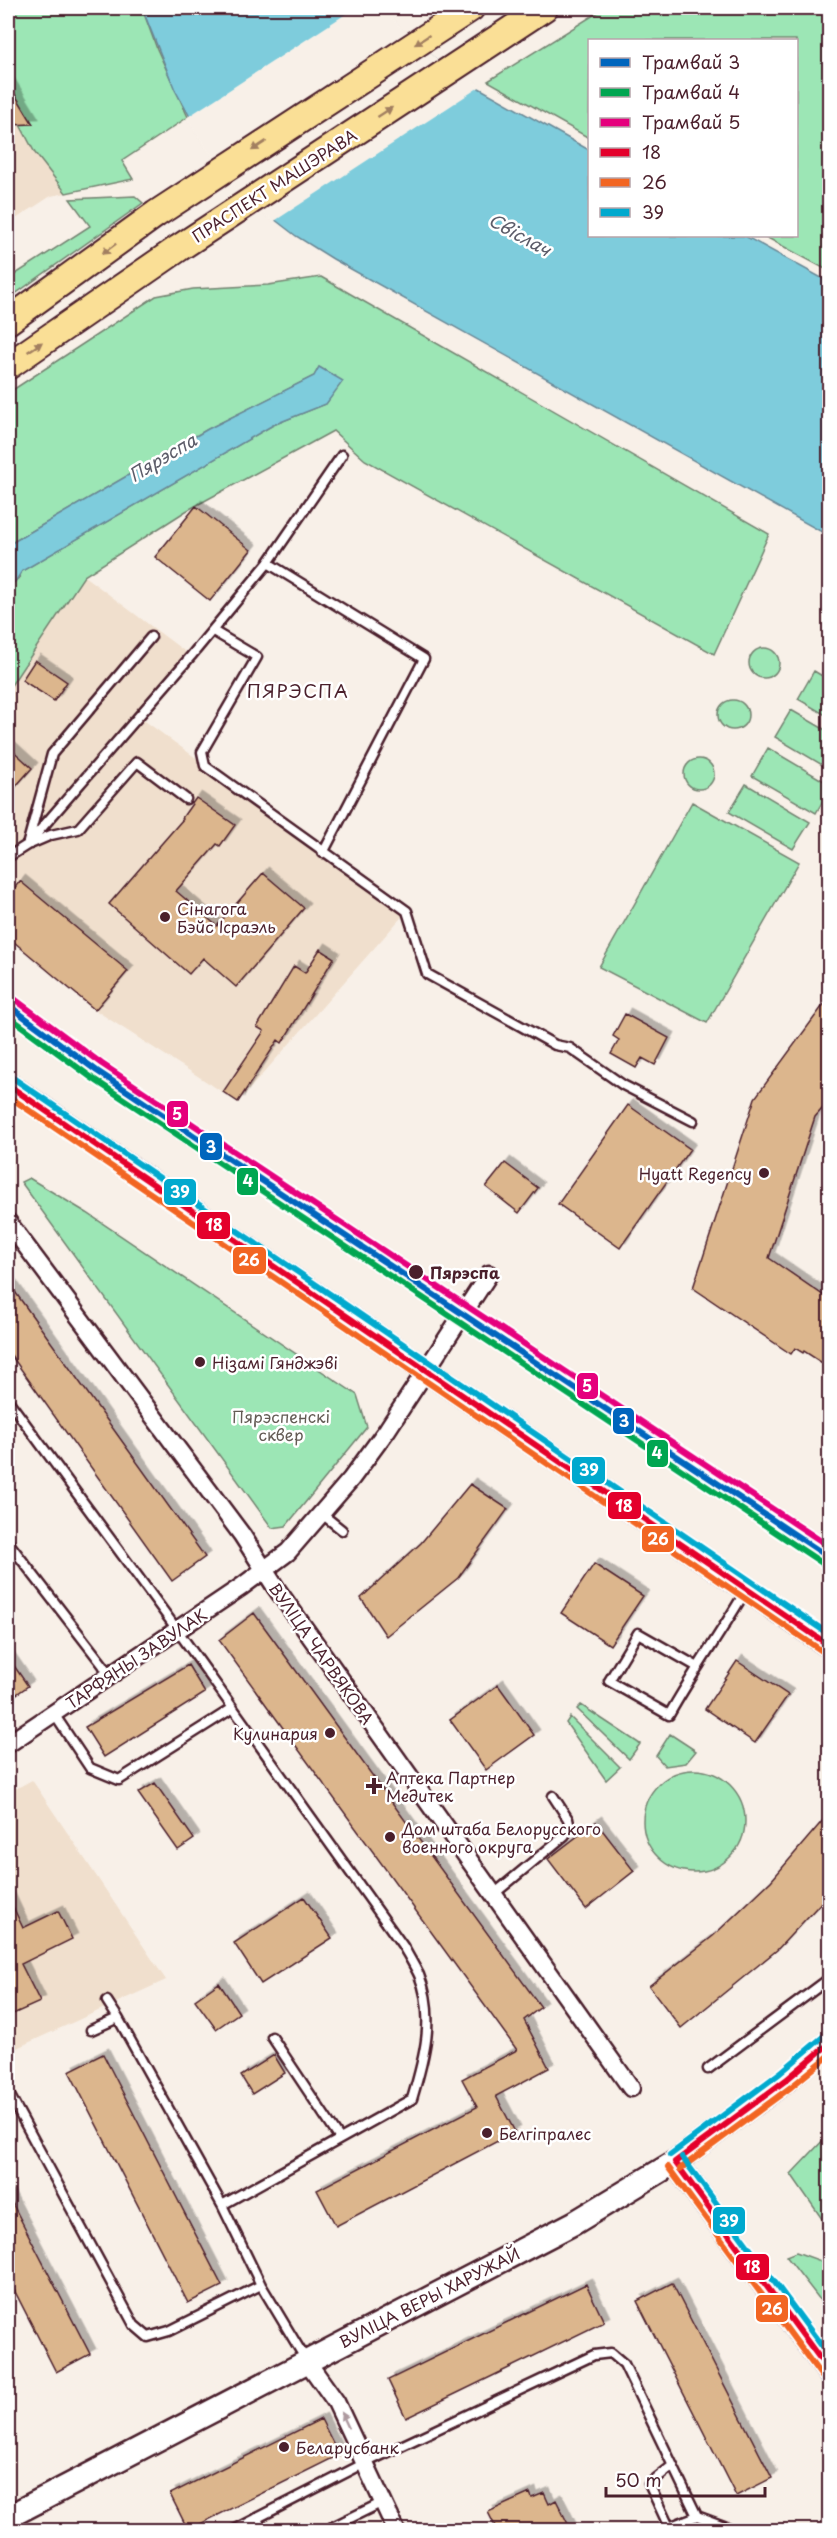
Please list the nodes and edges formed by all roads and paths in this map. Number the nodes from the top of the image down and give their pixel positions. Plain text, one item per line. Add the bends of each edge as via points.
1 (471, 8) edge
2 (536, 13) edge
3 (43, 297) junction
4 (8, 321) edge
5 (63, 328) junction
6 (8, 366) edge
7 (342, 455) dead end
8 (268, 563) junction
9 (213, 631) junction
10 (151, 637) dead end
11 (186, 799) dead end
12 (27, 845) junction
13 (323, 853) junction
14 (8, 857) edge
15 (8, 1085) edge
16 (693, 1121) dead end
17 (8, 1222) edge
18 (489, 1274) dead end
19 (427, 1372) junction
20 (8, 1400) edge
21 (322, 1514) junction
22 (342, 1530) dead end
23 (8, 1542) edge
24 (264, 1570) junction
25 (747, 1590) junction
26 (176, 1630) junction
27 (830, 1646) edge
28 (696, 1666) junction
29 (109, 1676) junction
30 (233, 1708) junction
31 (54, 1714) junction
32 (8, 1744) edge
33 (553, 1796) dead end
34 (494, 1893) junction
35 (830, 1978) edge
36 (107, 2001) dead end
37 (118, 2018) junction
38 (90, 2030) dead end
39 (272, 2037) dead end
40 (830, 2043) edge
41 (708, 2069) dead end
42 (631, 2088) dead end
43 (8, 2092) edge
44 (340, 2139) junction
45 (675, 2162) junction
46 (222, 2205) junction
47 (261, 2285) junction
48 (306, 2360) junction
49 (830, 2373) edge
50 (365, 2463) junction
51 (672, 2466) junction
52 (383, 2502) junction
53 (697, 2516) junction
54 (8, 2517) edge
55 (257, 2518) junction
56 (234, 2530) edge
57 (262, 2530) edge
58 (326, 2530) edge
59 (396, 2530) edge
60 (735, 2530) edge

1 -> 3 main road via 156,214
5 -> 2 main road, ПРАСПЕКТ МАШЭРАВА
3 - 4 main road
3 - 5 main road via 55,295 66,302 69,315
6 -> 5 main road, ПРАСПЕКТ МАШЭРАВА
7 - 8 lane
8 - 9 lane
8 - 13 lane via 424,659
9 - 12 lane
9 - 13 lane via 257,657 202,752 204,766
10 - 12 lane via 52,754
11 - 12 lane via 137,762 78,829
12 - 14 lane
13 - 16 lane via 407,911 427,974 555,1045 570,1048 623,1085
15 - 19 main road
17 - 24 street, ВУЛІЦА ЧАРВЯКОВА via 242,1535
18 - 19 street, ТАРФЯНЫ ЗАВУЛАК
19 - 21 street, ТАРФЯНЫ ЗАВУЛАК
19 - 25 main road
20 - 26 lane
21 - 22 lane
21 - 24 street, ТАРФЯНЫ ЗАВУЛАК via 288,1552
23 - 29 lane
24 - 26 street, ТАРФЯНЫ ЗАВУЛАК
24 - 34 street, ВУЛІЦА ЧАРВЯКОВА
25 - 27 main road
25 - 28 lane via 714,1646
26 - 29 street, ТАРФЯНЫ ЗАВУЛАК
26 - 30 lane
28 - 28 lane via 669,1715 609,1681 638,1633
29 - 31 street, ТАРФЯНЫ ЗАВУЛАК
30 - 31 lane via 119,1780 90,1768
30 - 44 lane via 403,1946 419,1976 427,2013 427,2046 412,2099
31 - 32 street, ТАРФЯНЫ ЗАВУЛАК
33 - 34 lane via 570,1828
34 - 42 street, ВУЛІЦА ЧАРВЯКОВА
35 - 41 lane
36 - 37 lane
37 - 38 lane
37 - 46 lane
39 - 44 lane
40 - 45 main road, ВУЛІЦА ВЕРЫ ХАРУЖАЙ
43 - 47 lane via 134,2325 148,2337 169,2331
44 - 46 lane
45 - 48 main road, ВУЛІЦА ВЕРЫ ХАРУЖАЙ via 574,2223
45 - 49 main road
46 - 47 lane
47 - 48 lane
50 -> 48 street via 336,2402
48 - 54 main road, ВУЛІЦА ВЕРЫ ХАРУЖАЙ
50 - 51 lane via 594,2355 611,2353 624,2364
50 - 52 street
50 - 55 lane
51 - 53 lane
51 - 53 lane via 649,2484 669,2527
52 - 58 lane
52 - 59 street
53 - 60 lane
55 - 56 lane
55 - 57 lane

